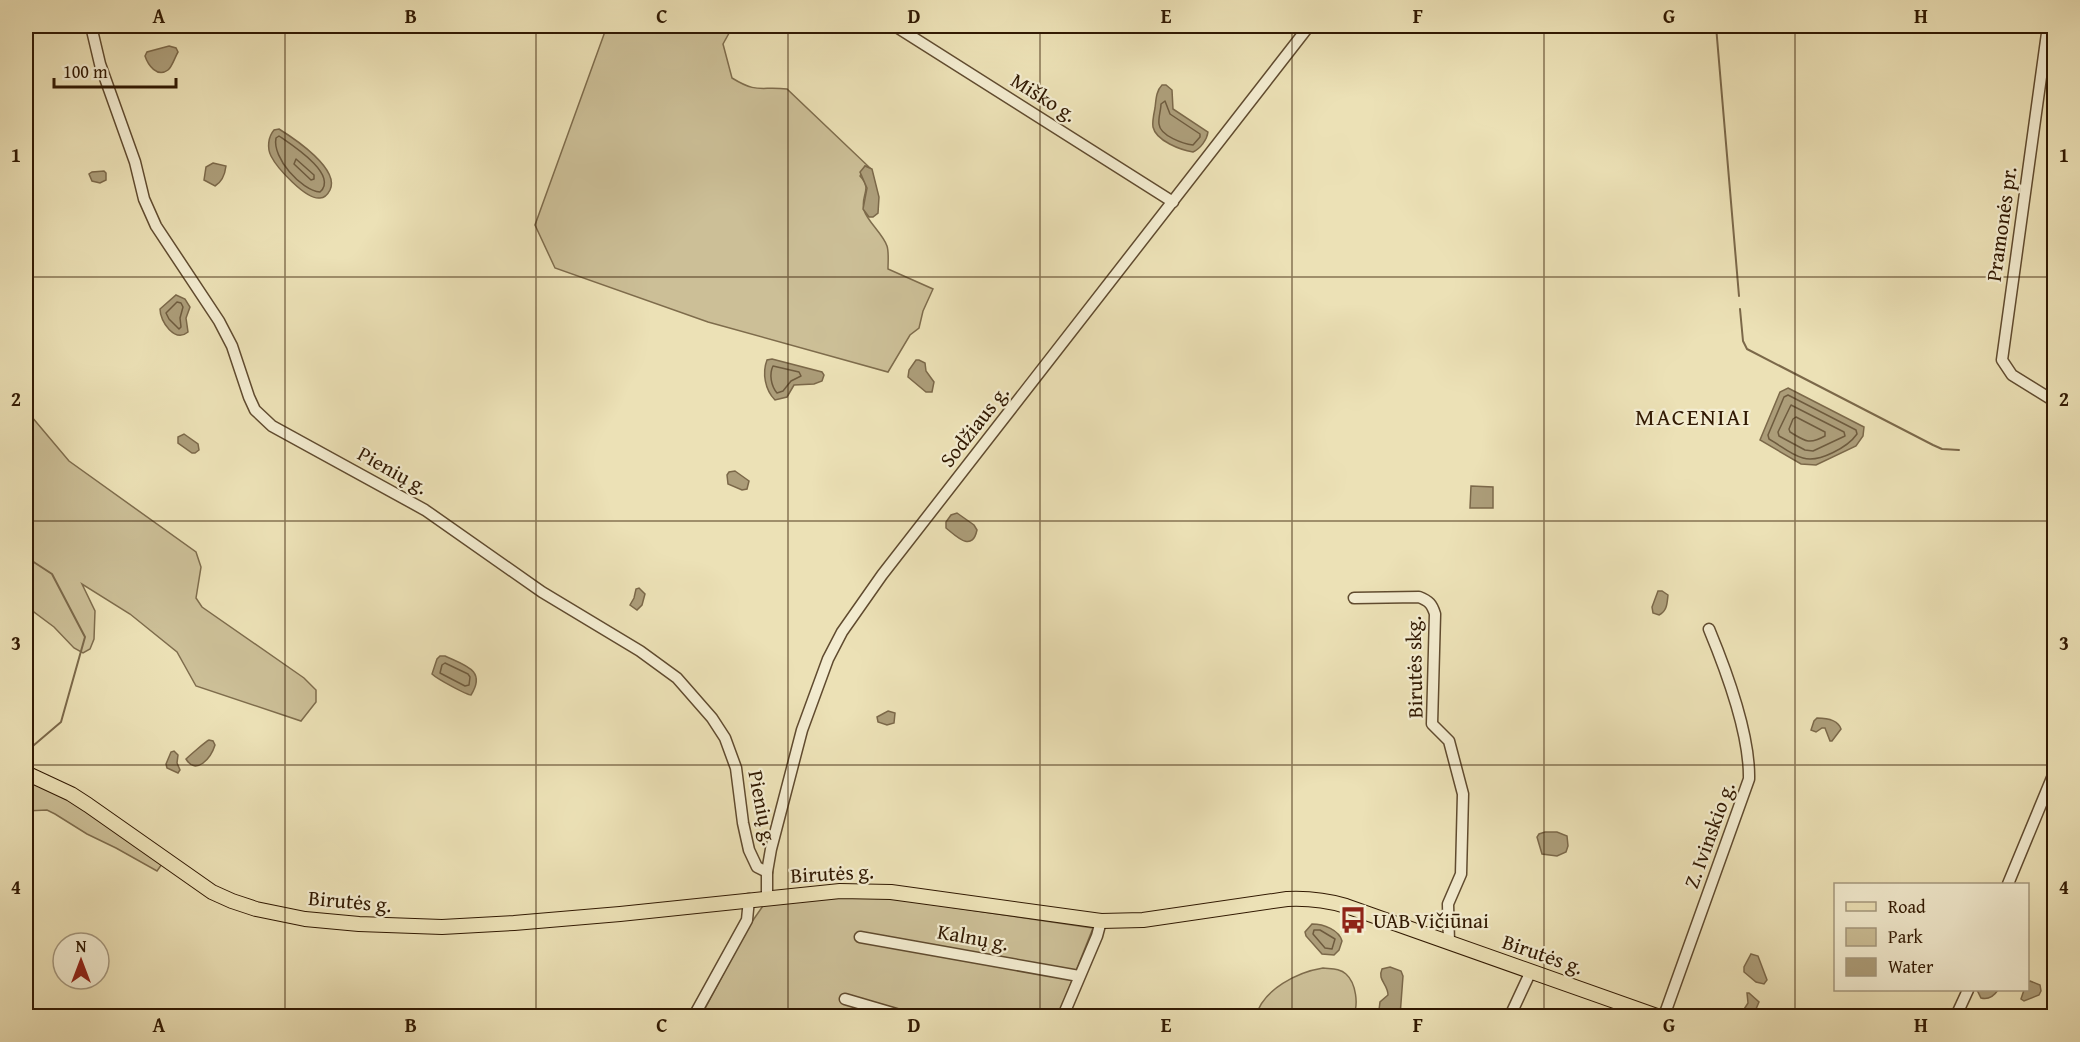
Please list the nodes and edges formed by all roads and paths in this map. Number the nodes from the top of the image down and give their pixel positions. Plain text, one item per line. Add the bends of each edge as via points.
1 (91, 26) edge
2 (895, 26) edge
3 (1309, 26) edge
4 (2048, 26) edge
5 (1173, 202) junction
6 (2055, 401) edge
7 (1354, 598) dead end
8 (1708, 629) dead end
9 (26, 773) edge
10 (2055, 773) edge
11 (767, 872) junction
12 (2009, 883) edge
13 (767, 898) junction
14 (748, 899) junction
15 (1101, 921) junction
16 (860, 937) dead end
17 (1449, 943) junction
18 (1531, 971) junction
19 (1078, 976) junction
20 (1968, 991) edge
21 (845, 999) dead end
22 (694, 1017) edge
23 (903, 1017) edge
24 (1063, 1017) edge
25 (1510, 1017) edge
26 (1657, 1017) edge
27 (1664, 1017) edge
28 (1956, 1017) edge

1 - 11 street, Pienių g. via 144,199 156,226 219,321 255,410 272,426 425,510 542,592 677,678 725,738 736,768 749,850 758,867
2 - 5 street, Miško g.
3 - 5 street, Sodžiaus g.
4 - 6 street, Pramonės pr. via 2002,360 2012,375
5 - 11 street, Sodžiaus g. via 882,575 842,632 802,729
7 - 17 street, Birutės skg. via 1419,597 1433,606 1432,724 1449,741 1463,794 1461,874 1448,903
8 - 27 street, Z. Ivinskio g. via 1736,705 1749,779
9 - 14 main road, Birutės g. via 71,794 212,891 256,909 287,915 359,924 451,926 620,914
10 - 12 street
11 - 13 street, Sodžiaus g.
13 - 14 main road, Birutės g.
13 - 15 main road, Birutės g. via 840,891 891,892
14 - 22 street via 744,925
15 - 17 main road, Birutės g. via 1143,920 1305,898 1346,906
15 - 19 street
16 - 19 street, Kalnų g.
17 - 18 main road, Birutės g.
18 - 25 street
18 - 26 main road, Birutės g.
19 - 24 street
20 - 28 street
21 - 23 street

